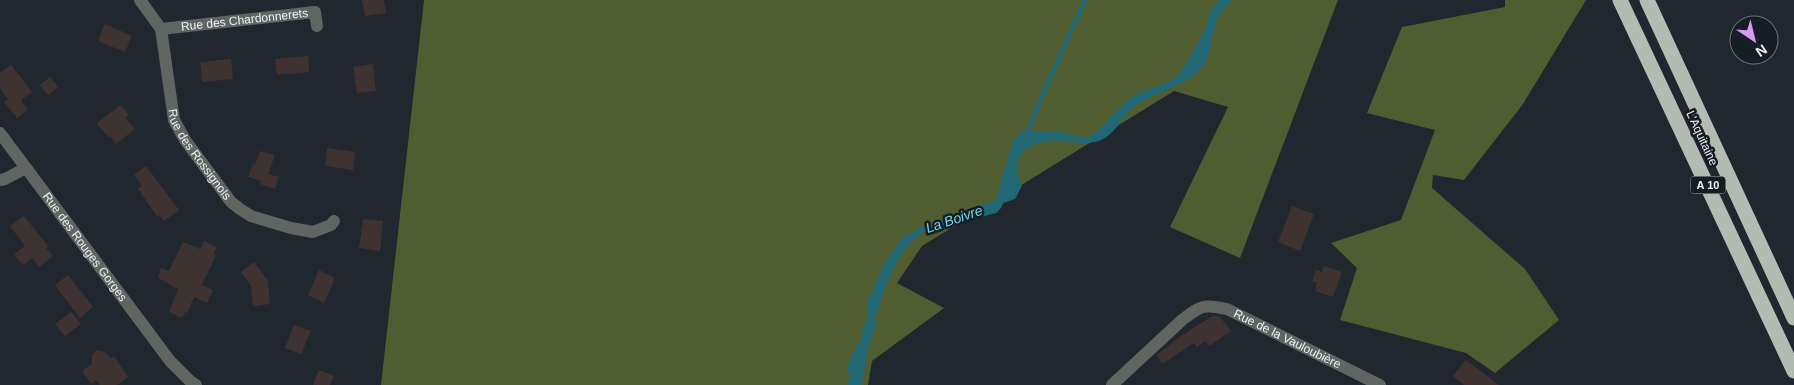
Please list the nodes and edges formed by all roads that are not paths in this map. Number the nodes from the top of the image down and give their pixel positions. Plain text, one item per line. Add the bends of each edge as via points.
1 (140, 0) edge
2 (1620, 0) edge
3 (1647, 0) edge
4 (317, 26) dead end
5 (161, 29) junction
6 (0, 133) edge
7 (26, 168) junction
8 (0, 180) edge
9 (334, 222) dead end
10 (1794, 318) edge
11 (170, 361) junction
12 (1794, 371) edge
13 (189, 385) edge
14 (196, 385) edge
15 (1112, 385) edge
16 (1380, 385) edge

1 - 5 street, Rue des Rossignols
2 - 12 highway, L'Aquitaine / A 10
3 - 10 highway, L'Aquitaine / A 10
4 - 5 street, Rue des Chardonnerets via 315,12
5 - 9 street, Rue des Rossignols via 174,120 184,140 231,202 251,216 291,228 313,232
6 - 7 street, Rue des Rouges Gorges
7 - 8 street
7 - 11 street, Rue des Rouges Gorges
11 - 13 street, Rue des Rouges Gorges
11 - 14 street, Rue des Rouges Gorges
15 - 16 street, Rue de la Vauloubière via 1182,320 1208,305 1228,310

